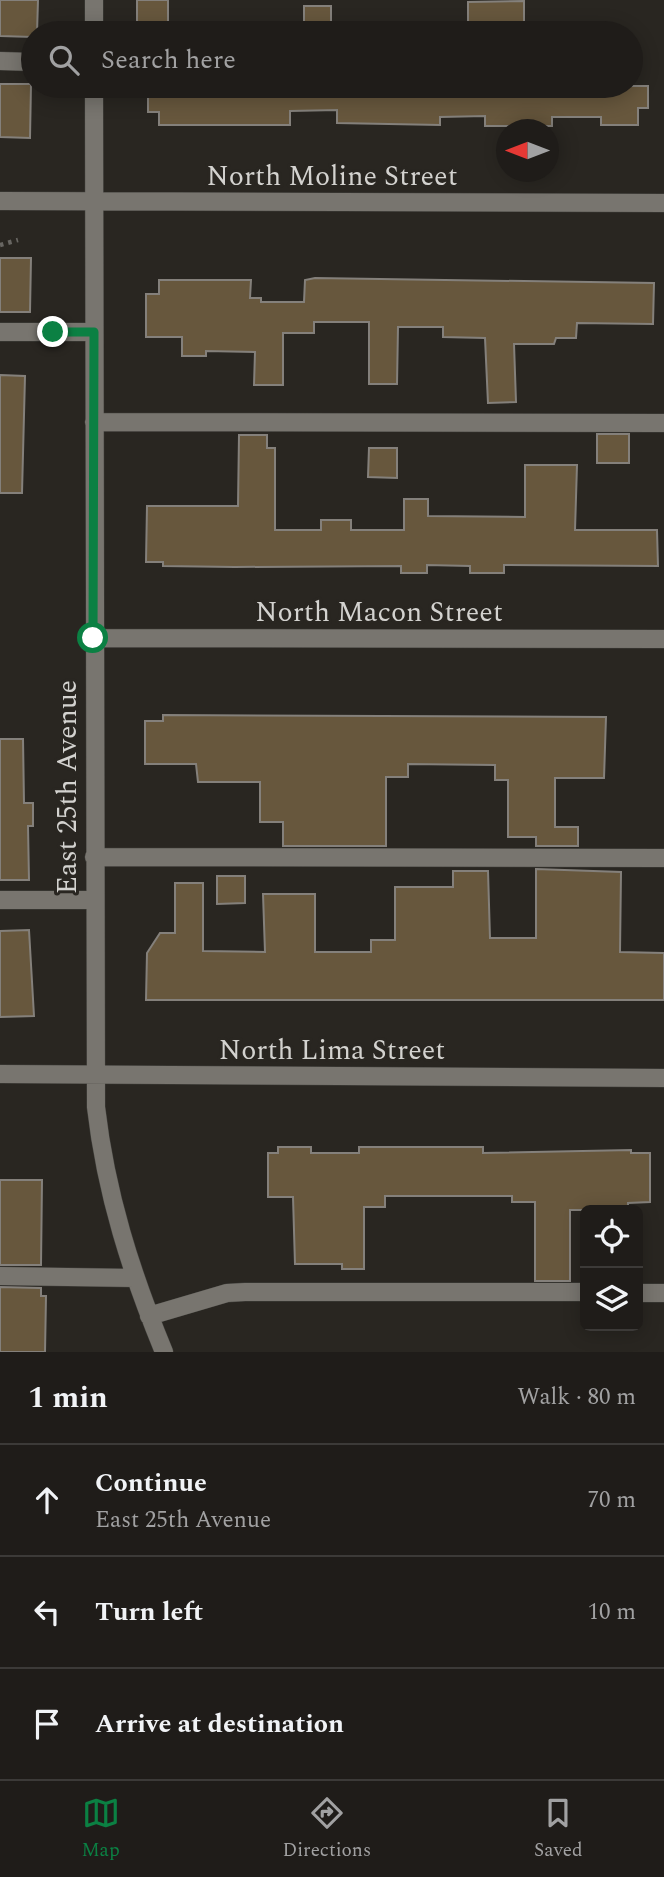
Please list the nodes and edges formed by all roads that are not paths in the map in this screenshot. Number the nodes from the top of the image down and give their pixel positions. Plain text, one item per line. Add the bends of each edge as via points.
1 (94, 0) edge
2 (94, 21) edge
3 (0, 61) edge
4 (21, 62) edge
5 (94, 98) edge
6 (0, 201) edge
7 (94, 201) junction
8 (664, 203) edge
9 (0, 332) edge
10 (94, 332) junction
11 (94, 422) junction
12 (664, 422) edge
13 (93, 638) junction
14 (664, 639) edge
15 (94, 857) junction
16 (664, 858) edge
17 (0, 900) edge
18 (94, 900) junction
19 (0, 1074) edge
20 (95, 1075) junction
21 (664, 1078) edge
22 (0, 1276) edge
23 (134, 1278) junction
24 (580, 1292) edge
25 (643, 1293) edge
26 (664, 1293) edge
27 (149, 1316) junction
28 (163, 1352) edge

1 - 2 street
3 - 4 street
5 - 7 street, East 25th Avenue
6 - 7 street, North Moline Street
7 - 8 street, North Moline Street
7 - 10 street, East 25th Avenue
9 - 10 street
10 - 11 street, East 25th Avenue
11 - 12 street
11 - 13 street, East 25th Avenue
13 - 14 street, North Macon Street
13 - 15 street, East 25th Avenue
15 - 16 street
15 - 18 street, East 25th Avenue
17 - 18 street
18 - 20 street, East 25th Avenue
19 - 20 street, North Lima Street
20 - 21 street, North Lima Street
20 - 23 street, East 25th Avenue via 106,1173
22 - 23 street
23 - 27 street, East 25th Avenue
24 - 27 street via 227,1293
25 - 26 street
27 - 28 street, East 25th Avenue

